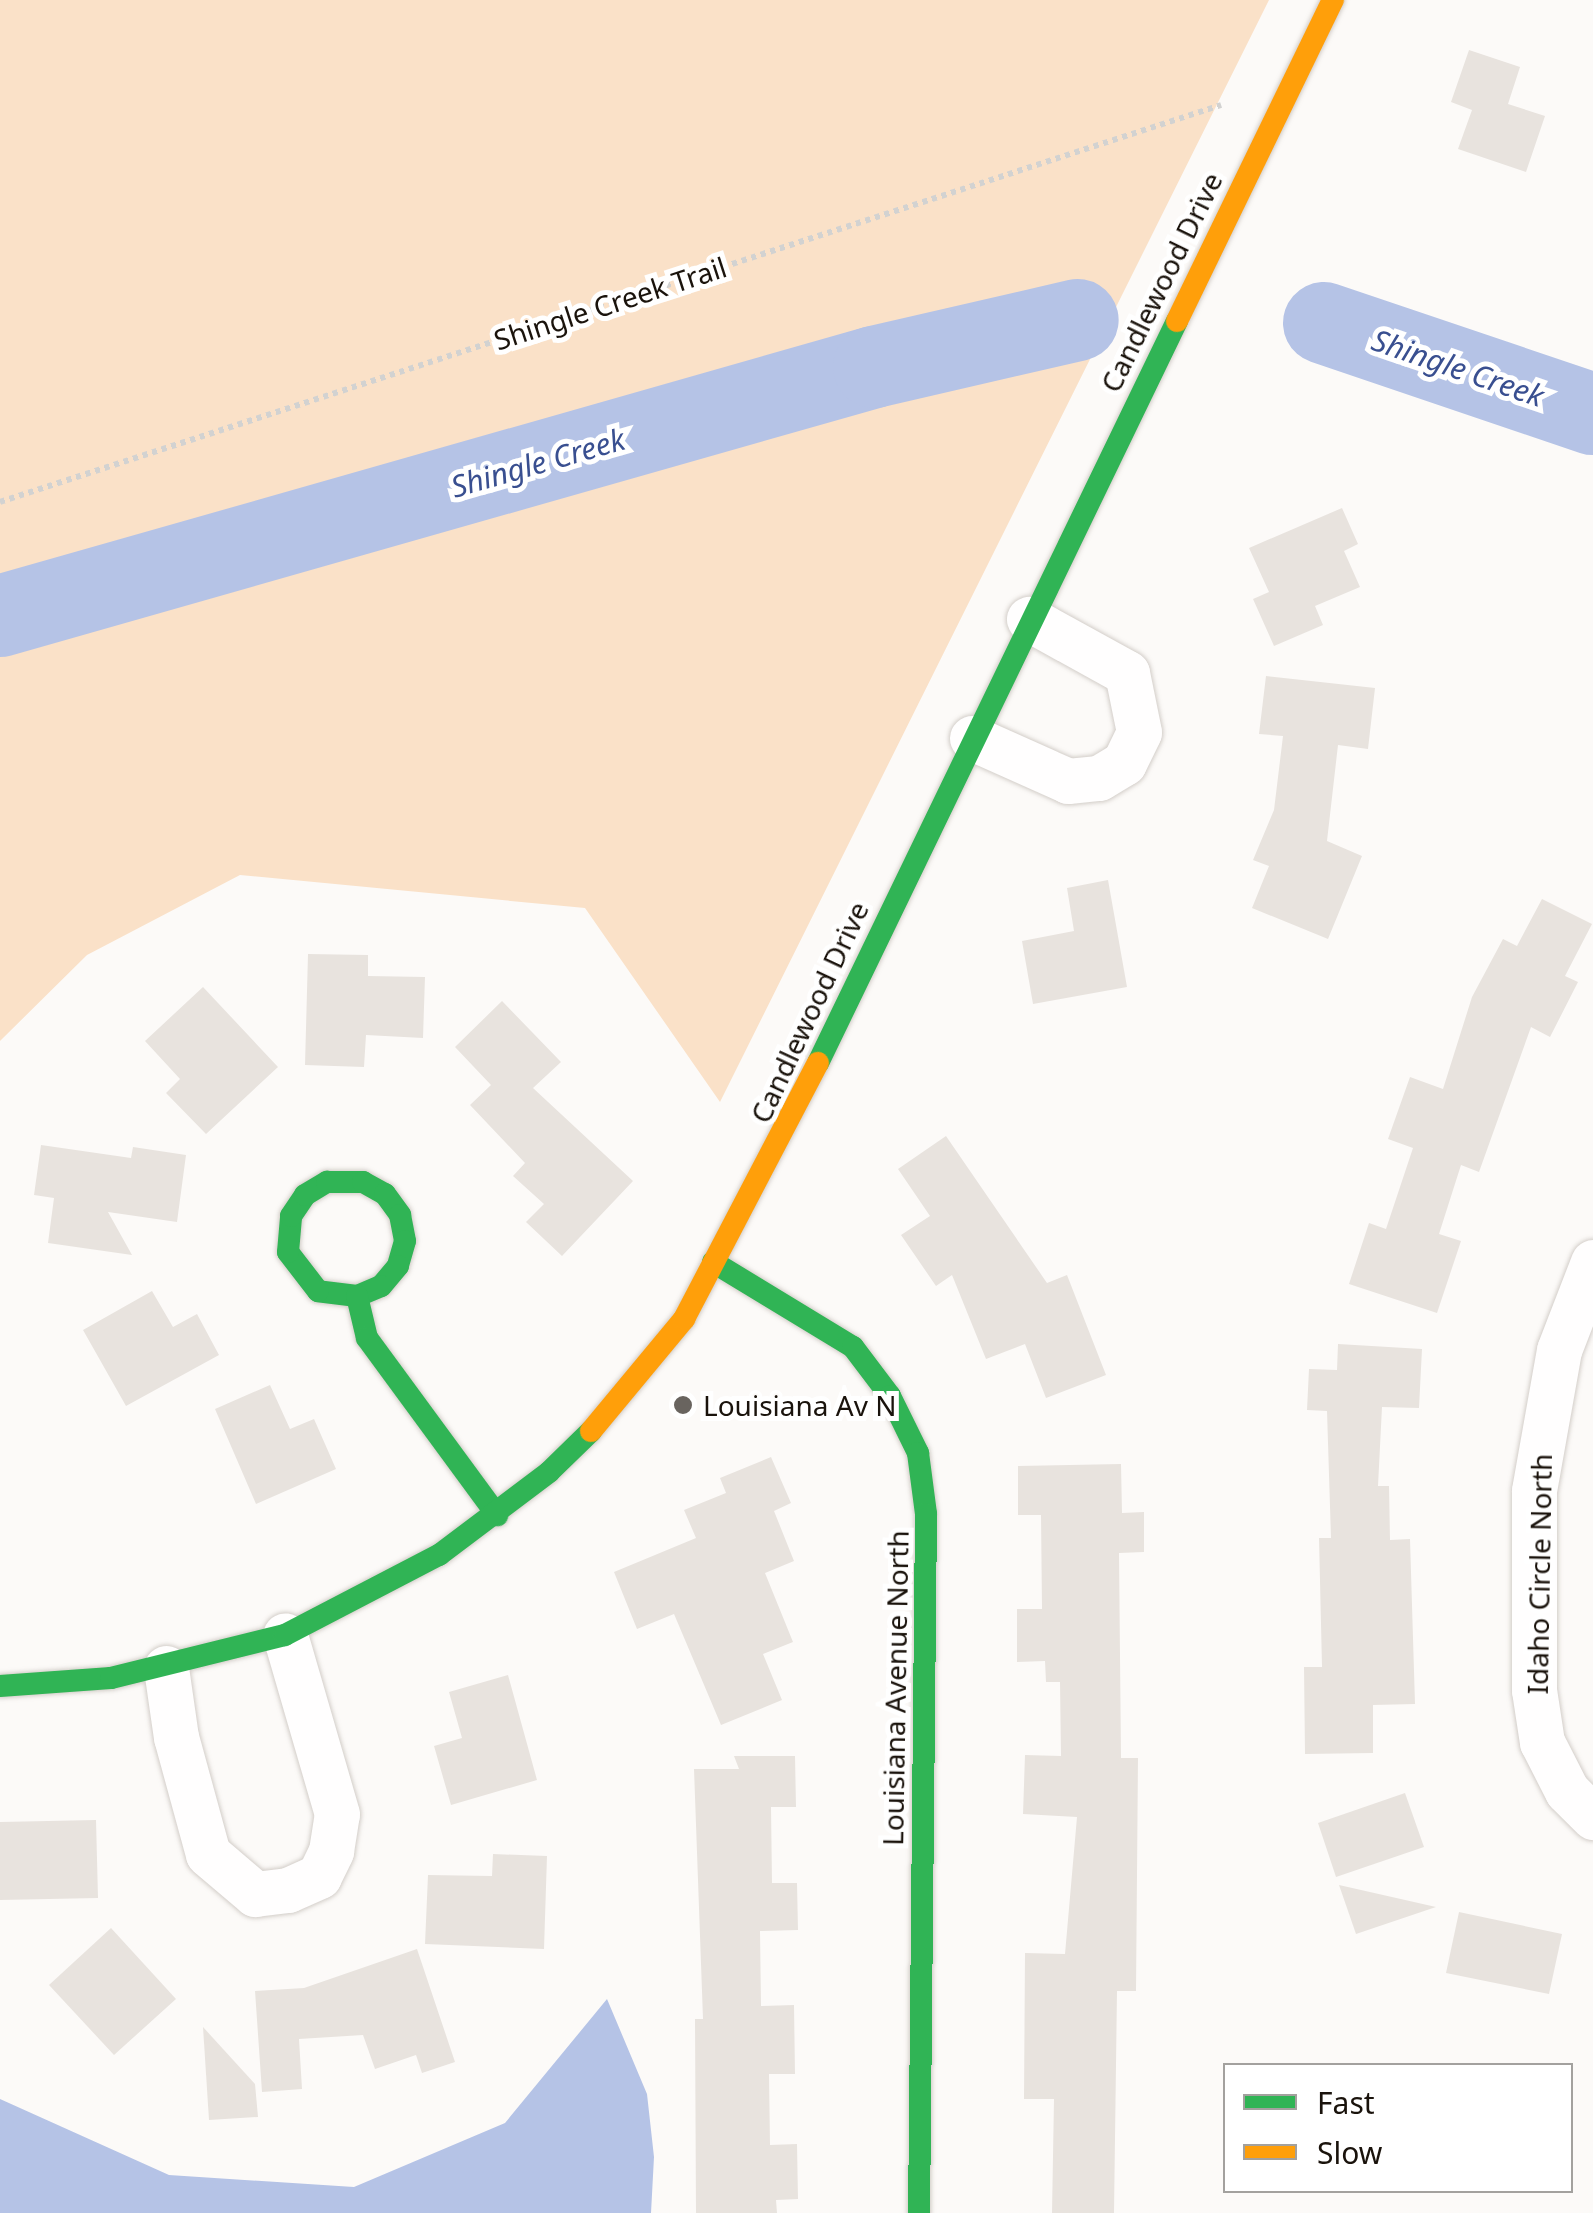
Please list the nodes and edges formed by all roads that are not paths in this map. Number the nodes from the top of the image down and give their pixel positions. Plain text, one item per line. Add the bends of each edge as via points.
1 (1332, 0) edge
2 (1029, 619) junction
3 (972, 738) junction
4 (713, 1262) junction
5 (1593, 1262) edge
6 (357, 1296) junction
7 (497, 1515) junction
8 (285, 1635) junction
9 (166, 1668) junction
10 (0, 1686) edge
11 (1593, 1817) edge
12 (919, 2213) edge

1 - 2 street, Candlewood Drive
2 - 3 street, Candlewood Drive
2 - 3 street via 1127,673 1139,732 1124,764 1099,778 1068,781
3 - 4 street, Candlewood Drive via 772,1158
4 - 7 street, Candlewood Drive via 684,1319 622,1402
4 - 12 street, Louisiana Avenue North via 853,1347 890,1396 918,1454 926,1514
5 - 11 street, Idaho Circle North via 1559,1350 1542,1420 1534,1491 1534,1690 1542,1742 1567,1791
6 - 6 street via 381,1286 398,1266 404,1227 393,1203 375,1187 326,1182 305,1195 291,1216 288,1252 318,1291
6 - 7 street via 367,1338
7 - 8 street, Candlewood Drive via 439,1556
8 - 9 street, Candlewood Drive
8 - 9 street via 337,1814 331,1851 318,1876 288,1890 256,1894 208,1854 176,1737
9 - 10 street, Candlewood Drive

